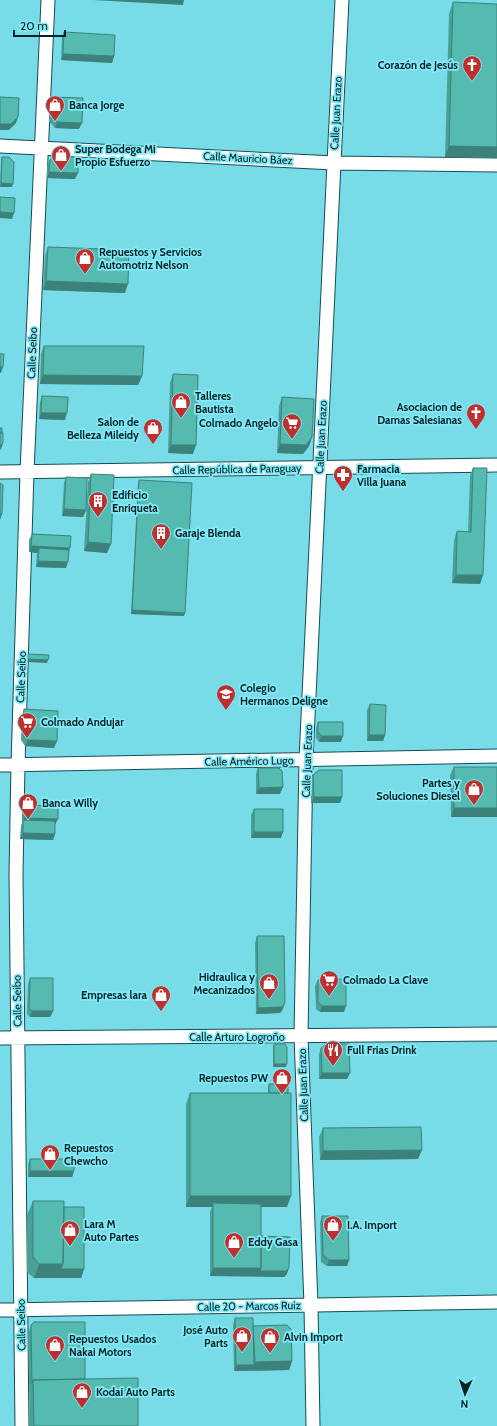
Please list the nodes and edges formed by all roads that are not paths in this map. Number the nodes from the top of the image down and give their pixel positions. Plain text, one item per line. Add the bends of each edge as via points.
1 (48, 0) edge
2 (342, 0) edge
3 (0, 146) edge
4 (40, 148) junction
5 (334, 162) junction
6 (497, 164) edge
7 (497, 465) edge
8 (320, 468) junction
9 (0, 472) edge
10 (27, 472) junction
11 (497, 756) edge
12 (306, 760) junction
13 (0, 765) edge
14 (18, 765) junction
15 (497, 1034) edge
16 (301, 1036) junction
17 (0, 1038) edge
18 (18, 1038) junction
19 (497, 1302) edge
20 (311, 1305) junction
21 (21, 1309) junction
22 (0, 1310) edge
23 (22, 1426) edge
24 (313, 1426) edge

1 - 4 street, Calle Seibo
2 - 5 street, Calle Juan Erazo
3 - 4 street, Calle Mauricio Báez
4 - 5 street, Calle Mauricio Báez
4 - 10 street, Calle Seibo
5 - 6 street, Calle Mauricio Báez
5 - 8 street, Calle Juan Erazo
7 - 8 street, Calle República de Paraguay
8 - 10 street, Calle República de Paraguay
8 - 12 street, Calle Juan Erazo
9 - 10 street, Calle República de Paraguay
10 - 14 street, Calle Seibo
11 - 12 street, Calle Américo Lugo
12 - 14 street, Calle Américo Lugo
12 - 16 street, Calle Juan Erazo
13 - 14 street, Calle Américo Lugo
14 - 18 street, Calle Seibo
15 - 16 street, Calle Arturo Logroño
16 - 18 street, Calle Arturo Logroño
16 - 20 street, Calle Juan Erazo
17 - 18 street, Calle Arturo Logroño
18 - 21 street, Calle Seibo
19 - 20 street, Calle 20 - Marcos Ruiz
20 - 21 street, Calle 20 - Marcos Ruiz
20 - 24 street, Calle Juan Erazo
21 - 22 street, Calle 20 - Marcos Ruiz
21 - 23 street, Calle Seibo

